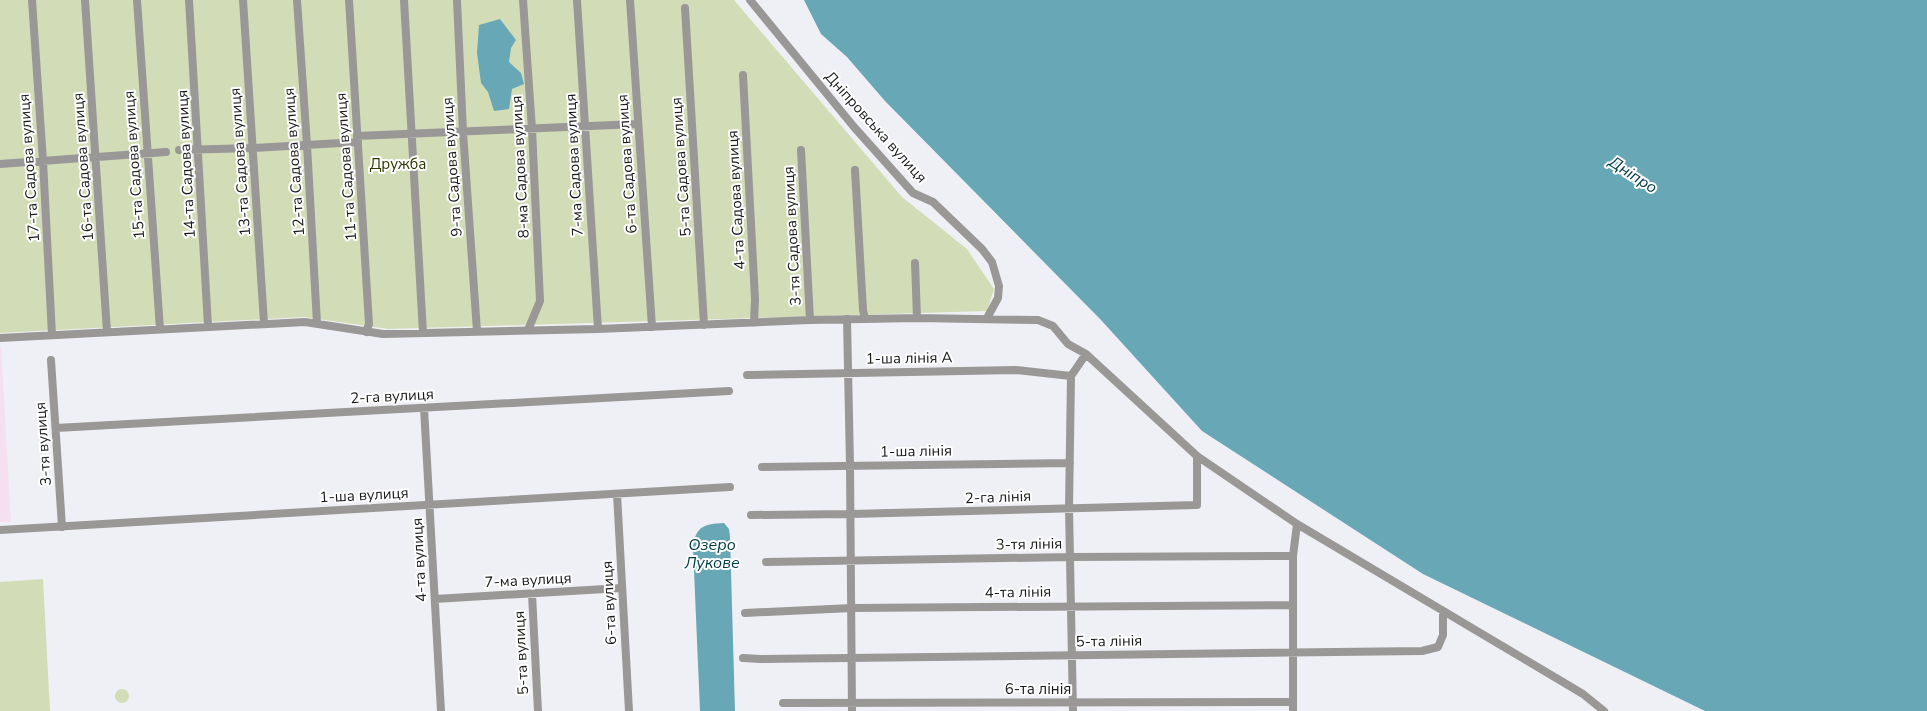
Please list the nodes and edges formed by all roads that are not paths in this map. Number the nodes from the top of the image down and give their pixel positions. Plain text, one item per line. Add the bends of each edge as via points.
1 (32, 0) edge
2 (85, 0) edge
3 (137, 0) edge
4 (189, 0) edge
5 (243, 0) edge
6 (297, 0) edge
7 (349, 0) edge
8 (404, 0) edge
9 (457, 0) edge
10 (524, 0) edge
11 (577, 0) edge
12 (630, 0) edge
13 (750, 0) edge
14 (685, 8) dead end
15 (743, 75) dead end
16 (638, 124) junction
17 (586, 127) junction
18 (532, 129) junction
19 (463, 132) junction
20 (411, 134) junction
21 (358, 139) junction
22 (307, 145) junction
23 (199, 148) junction
24 (253, 148) junction
25 (179, 150) dead end
26 (801, 150) dead end
27 (166, 152) dead end
28 (147, 153) junction
29 (96, 157) junction
30 (43, 160) junction
31 (0, 164) edge
32 (855, 170) dead end
33 (915, 263) dead end
34 (918, 318) junction
35 (988, 318) junction
36 (865, 319) junction
37 (810, 320) junction
38 (847, 320) junction
39 (264, 323) junction
40 (317, 323) junction
41 (754, 323) junction
42 (704, 325) junction
43 (208, 326) junction
44 (652, 327) junction
45 (160, 329) junction
46 (598, 329) junction
47 (528, 330) junction
48 (477, 331) junction
49 (107, 332) junction
50 (366, 332) junction
51 (423, 333) junction
52 (52, 335) junction
53 (0, 338) edge
54 (1086, 354) junction
55 (51, 360) dead end
56 (848, 373) junction
57 (747, 375) dead end
58 (1071, 376) junction
59 (729, 391) dead end
60 (424, 408) junction
61 (56, 428) junction
62 (1197, 456) junction
63 (1070, 463) junction
64 (850, 465) junction
65 (762, 467) dead end
66 (730, 487) dead end
67 (616, 494) junction
68 (429, 505) junction
69 (1069, 508) junction
70 (851, 514) junction
71 (751, 515) dead end
72 (1297, 524) junction
73 (62, 527) junction
74 (0, 530) edge
75 (1293, 556) junction
76 (1070, 557) junction
77 (851, 560) junction
78 (766, 562) dead end
79 (622, 588) junction
80 (532, 594) junction
81 (435, 599) junction
82 (1071, 605) junction
83 (1293, 605) junction
84 (852, 608) junction
85 (1443, 611) junction
86 (745, 613) dead end
87 (1293, 652) junction
88 (1072, 655) junction
89 (853, 656) junction
90 (743, 658) dead end
91 (1293, 702) junction
92 (783, 703) dead end
93 (852, 707) edge
94 (1073, 707) edge
95 (441, 711) edge
96 (538, 711) edge
97 (630, 711) edge
98 (1293, 711) edge
99 (1604, 711) edge

1 - 30 street, 17-та Садова вулиця
2 - 29 street, 16-та Садова вулиця
3 - 28 street, 15-та Садова вулиця
4 - 23 street, 14-та Садова вулиця
5 - 24 street, 13-та Садова вулиця
6 - 22 street, 12-та Садова вулиця
7 - 21 street, 11-та Садова вулиця
8 - 20 street
9 - 19 street, 9-та Садова вулиця
10 - 18 street, 8-ма Садова вулиця
11 - 17 street, 7-ма Садова вулиця
12 - 16 street, 6-та Садова вулиця
13 - 35 street, Дніпровська вулиця via 913,193 933,202 992,262 999,286 998,298
14 - 42 street, 5-та Садова вулиця
15 - 41 street, 4-та Садова вулиця
16 - 17 street
16 - 44 street, 6-та Садова вулиця
17 - 18 street
17 - 46 street, 7-ма Садова вулиця
18 - 19 street
18 - 47 street, 8-ма Садова вулиця via 540,301
19 - 20 street
19 - 48 street, 9-та Садова вулиця
20 - 21 street
20 - 51 street
21 - 22 street
21 - 50 street, 11-та Садова вулиця via 369,324
22 - 24 street
22 - 40 street, 12-та Садова вулиця
23 - 24 street
23 - 25 street
23 - 43 street, 14-та Садова вулиця
24 - 39 street, 13-та Садова вулиця
26 - 37 street, 3-тя Садова вулиця
27 - 28 street
28 - 29 street
28 - 45 street, 15-та Садова вулиця
29 - 30 street
29 - 49 street, 16-та Садова вулиця
30 - 31 street
30 - 52 street, 17-та Садова вулиця
32 - 36 street
33 - 34 street
34 - 35 street
34 - 36 street
35 - 54 street via 1038,320 1053,326 1068,344
36 - 38 street
37 - 38 street
37 - 41 street
38 - 56 street
39 - 40 street
39 - 43 street
40 - 50 street
41 - 42 street
42 - 44 street
43 - 45 street
44 - 46 street
45 - 49 street
46 - 47 street
47 - 48 street
48 - 51 street
49 - 52 street
50 - 51 street
52 - 53 street
54 - 58 street
54 - 62 street
55 - 61 street, 3-тя вулиця
56 - 57 street, 1-ша лінія А
56 - 58 street, 1-ша лінія А via 1016,370
56 - 64 street
58 - 63 street
59 - 60 street, 2-га вулиця
60 - 61 street, 2-га вулиця
60 - 68 street, 4-та вулиця
61 - 73 street, 3-тя вулиця
62 - 69 street, 2-га лінія via 1197,505
62 - 72 street
63 - 64 street, 1-ша лінія
63 - 69 street
64 - 65 street, 1-ша лінія
64 - 70 street
66 - 67 street, 1-ша вулиця
67 - 68 street, 1-ша вулиця
67 - 79 street, 6-та вулиця
68 - 73 street, 1-ша вулиця
68 - 81 street, 4-та вулиця
69 - 70 street, 2-га лінія
69 - 76 street
70 - 71 street, 2-га лінія
70 - 77 street
72 - 75 street
72 - 85 street
73 - 74 street, 1-ша вулиця
75 - 76 street, 3-тя лінія
75 - 83 street
76 - 77 street, 3-тя лінія
76 - 82 street
77 - 78 street, 3-тя лінія
77 - 84 street
79 - 80 street, 7-ма вулиця
79 - 97 street, 6-та вулиця
80 - 81 street, 7-ма вулиця
80 - 96 street, 5-та вулиця
81 - 95 street, 4-та вулиця
82 - 83 street, 4-та лінія
82 - 84 street, 4-та лінія
82 - 88 street
83 - 87 street
84 - 86 street, 4-та лінія
84 - 89 street
85 - 87 street, 5-та лінія via 1443,635 1438,647 1422,651
85 - 99 street via 1583,694
87 - 88 street, 5-та лінія
87 - 91 street
88 - 89 street, 5-та лінія
88 - 94 street
89 - 90 street, 5-та лінія
89 - 93 street
91 - 94 street, 6-та лінія
91 - 98 street
92 - 93 street, 6-та лінія
93 - 94 street, 6-та лінія

